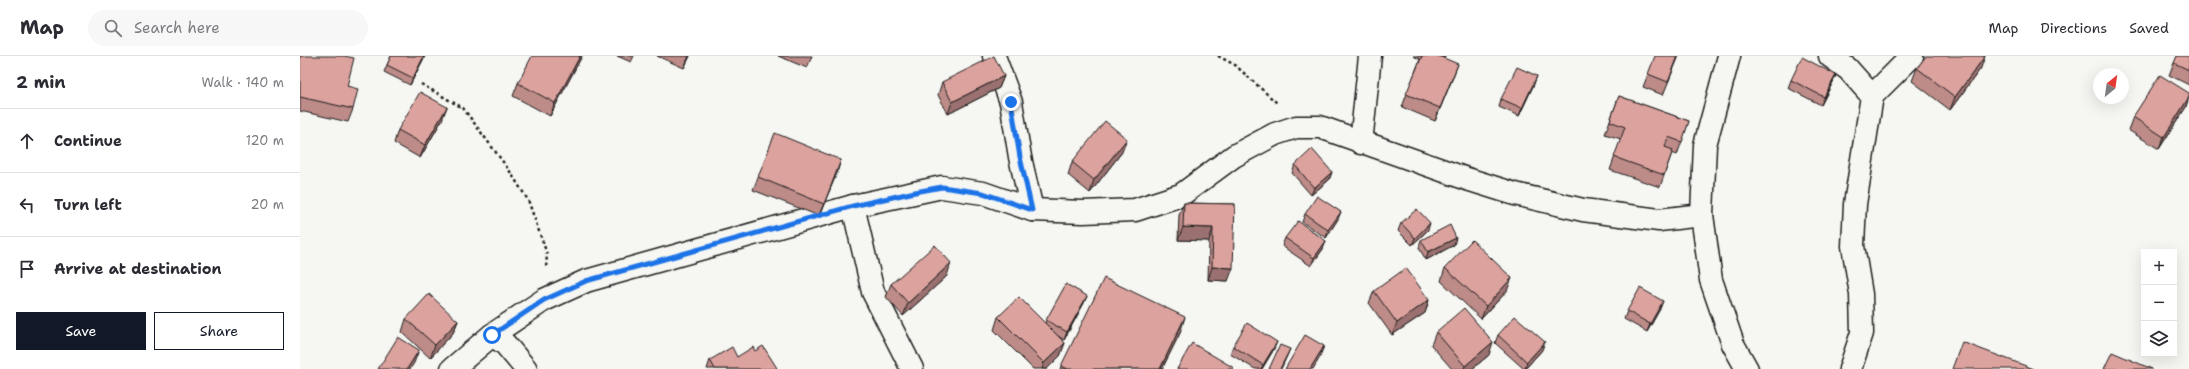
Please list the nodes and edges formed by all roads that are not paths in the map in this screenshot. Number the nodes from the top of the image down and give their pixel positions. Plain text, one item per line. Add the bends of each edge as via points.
1 (994, 56) edge
2 (1370, 56) edge
3 (1729, 56) edge
4 (1830, 56) edge
5 (1912, 56) edge
6 (1872, 96) junction
7 (1361, 142) junction
8 (853, 206) junction
9 (1032, 210) junction
10 (1702, 215) junction
11 (492, 335) junction
12 (452, 369) edge
13 (526, 369) edge
14 (912, 369) edge
15 (1747, 369) edge
16 (1850, 369) edge

1 - 9 street via 1011,102
2 - 7 street
3 - 10 street via 1705,145
4 - 6 street via 1848,69
5 - 6 street
6 - 16 street via 1855,204 1854,246 1861,294 1862,333
7 - 9 street via 1320,127 1296,127 1275,134 1234,156 1174,198 1135,210
7 - 10 street via 1515,194 1583,210 1659,220
8 - 9 street via 942,187 983,193
8 - 11 street via 586,281 544,300
8 - 14 street via 873,292
10 - 15 street via 1711,280 1733,344
11 - 12 street
11 - 13 street via 505,344

